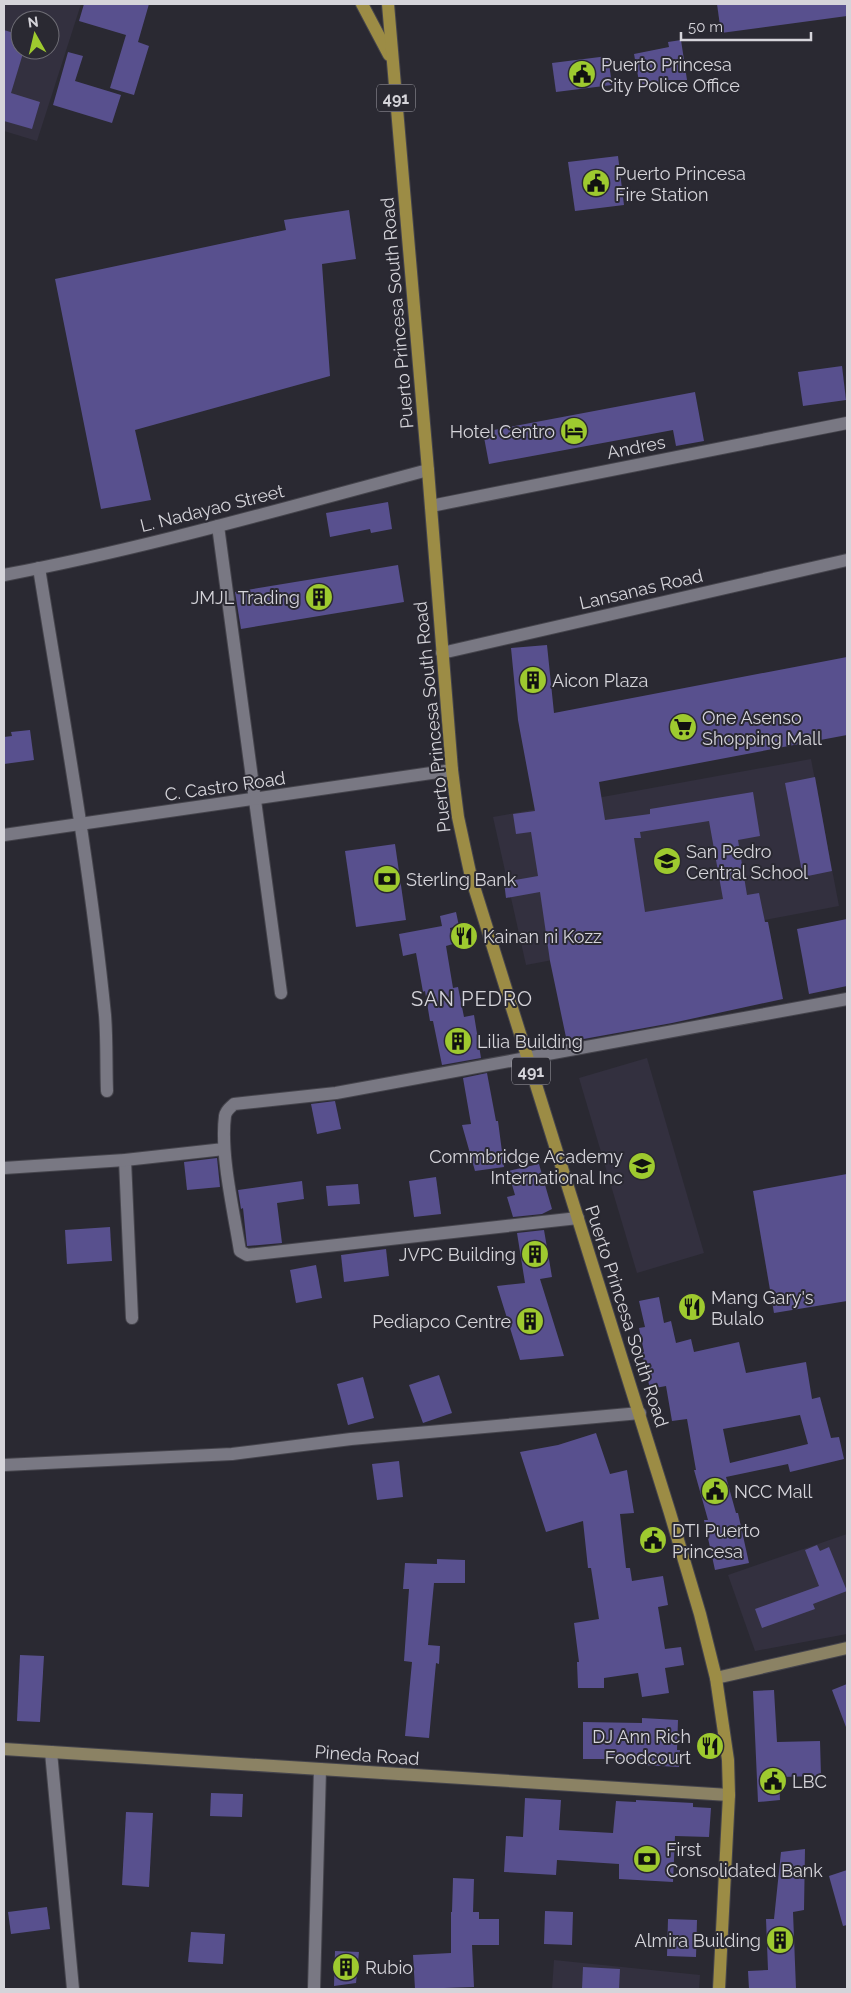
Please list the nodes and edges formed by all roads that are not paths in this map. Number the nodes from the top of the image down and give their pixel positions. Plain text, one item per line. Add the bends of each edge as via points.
1 (362, 4) edge
2 (388, 4) edge
3 (392, 59) junction
4 (847, 423) edge
5 (428, 470) junction
6 (431, 506) junction
7 (218, 526) junction
8 (847, 560) edge
9 (39, 568) junction
10 (4, 575) edge
11 (442, 653) junction
12 (452, 770) junction
13 (256, 799) junction
14 (80, 824) junction
15 (4, 835) edge
16 (281, 993) dead end
17 (847, 998) edge
18 (528, 1058) junction
19 (107, 1091) dead end
20 (224, 1149) junction
21 (124, 1160) junction
22 (4, 1168) edge
23 (578, 1218) junction
24 (132, 1318) dead end
25 (640, 1412) junction
26 (4, 1465) edge
27 (847, 1648) edge
28 (716, 1678) junction
29 (4, 1749) edge
30 (51, 1752) junction
31 (320, 1769) junction
32 (729, 1795) junction
33 (73, 1989) edge
34 (314, 1989) edge
35 (719, 1989) edge

1 - 3 main road
2 - 3 main road, Puerto Princesa South Road / 491
3 - 5 main road, Puerto Princesa South Road / 491
4 - 6 street, Andres
5 - 6 main road, Puerto Princesa South Road / 491
5 - 7 street, L. Nadayao Street
6 - 11 main road, Puerto Princesa South Road / 491
7 - 9 street, L. Nadayao Street
7 - 13 street
8 - 11 street, Lansanas Road
9 - 10 street, L. Nadayao Street
9 - 14 street
11 - 12 main road, Puerto Princesa South Road / 491
12 - 13 street, C. Castro Road
12 - 18 main road, Puerto Princesa South Road / 491 via 470,877
13 - 14 street, C. Castro Road
13 - 16 street
14 - 15 street, C. Castro Road
14 - 19 street via 105,1017
17 - 18 street
18 - 20 street via 336,1093 234,1104 225,1115
18 - 23 main road, Puerto Princesa South Road / 491
20 - 21 street
20 - 23 street via 240,1251 247,1255
21 - 22 street
21 - 24 street
23 - 25 main road, Puerto Princesa South Road / 491
25 - 26 street via 351,1439 232,1454
25 - 28 main road, Puerto Princesa South Road / 491
27 - 28 street
28 - 32 main road, Puerto Princesa South Road / 491 via 728,1760
29 - 30 street, Pineda Road
30 - 31 street, Pineda Road
30 - 33 street
31 - 32 street, Pineda Road
31 - 34 street
32 - 35 main road, Puerto Princesa South Road / 491

